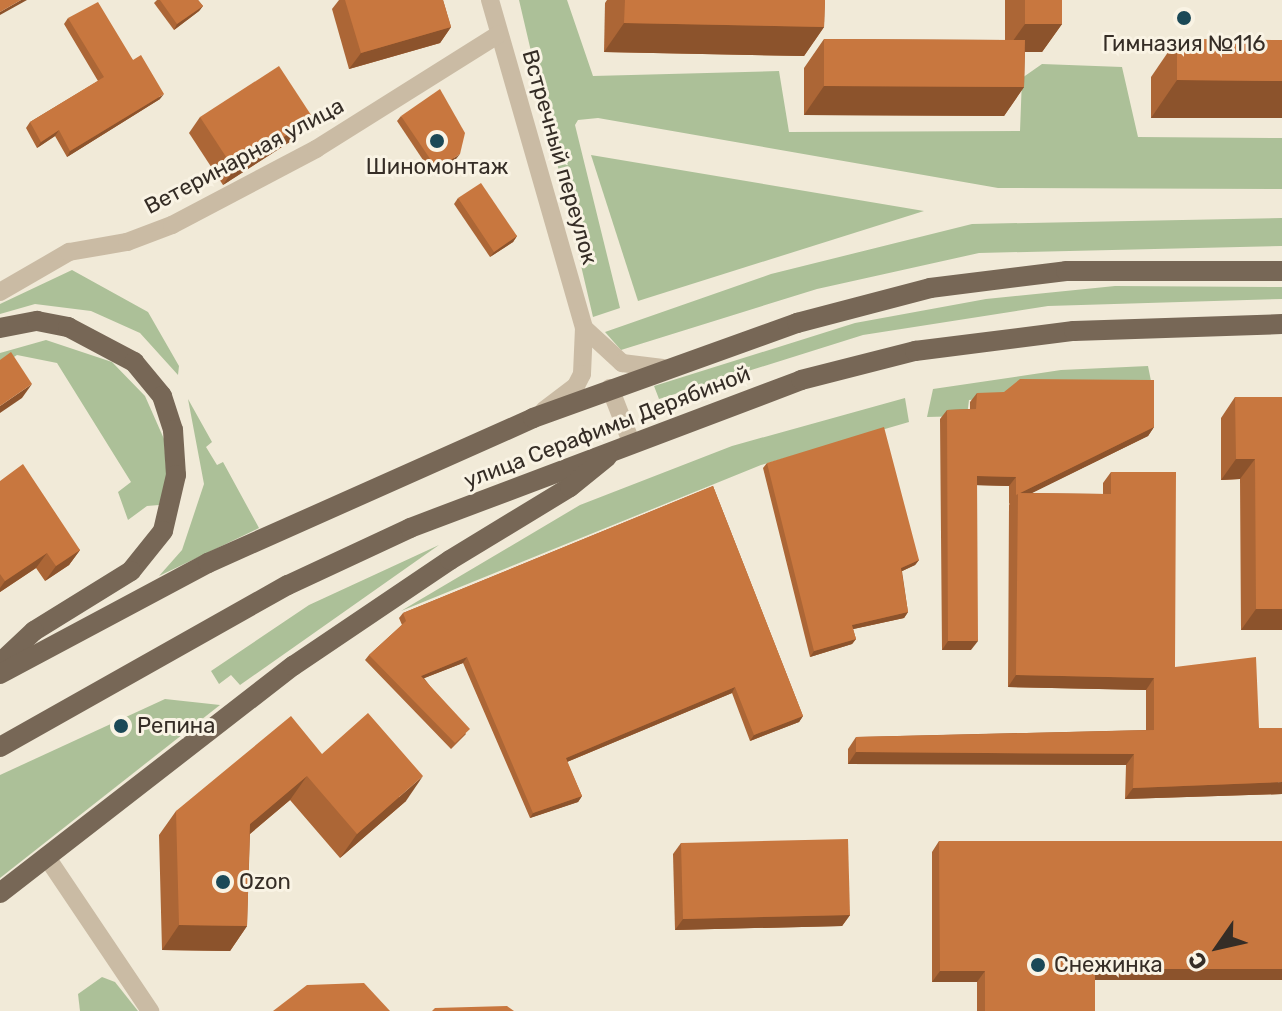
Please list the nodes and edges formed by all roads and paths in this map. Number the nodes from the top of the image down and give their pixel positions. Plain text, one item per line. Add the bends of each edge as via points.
1 (490, 0) edge
2 (499, 34) junction
3 (1282, 271) edge
4 (0, 292) edge
5 (1282, 324) edge
6 (0, 328) edge
7 (584, 328) junction
8 (663, 368) junction
9 (610, 388) junction
10 (533, 418) junction
11 (627, 443) junction
12 (0, 663) edge
13 (0, 674) edge
14 (0, 747) edge
15 (46, 856) junction
16 (0, 893) edge
17 (150, 1011) edge

1 - 2 street, Встречный переулок
2 - 4 street, Ветеринарная улица via 316,149 172,225 127,242 69,252
2 - 7 street, Встречный переулок
3 - 8 main road, улица Серафимы Дерябиной via 1066,271 930,288 797,323
5 - 11 main road, улица Серафимы Дерябиной via 1074,331 915,351 801,380
6 - 12 main road via 37,321 68,327 134,362 162,396 173,430 176,475 163,531 131,571 34,631
7 - 8 street via 622,363
7 - 10 street, Встречный переулок via 586,364 576,386
8 - 9 main road, улица Серафимы Дерябиной
9 - 10 main road, улица Серафимы Дерябиной
9 - 11 street
10 - 13 main road, улица Серафимы Дерябиной via 208,563
11 - 14 main road, улица Серафимы Дерябиной via 410,528 288,585
11 - 15 main road via 570,487 293,666
15 - 16 main road
15 - 17 street

